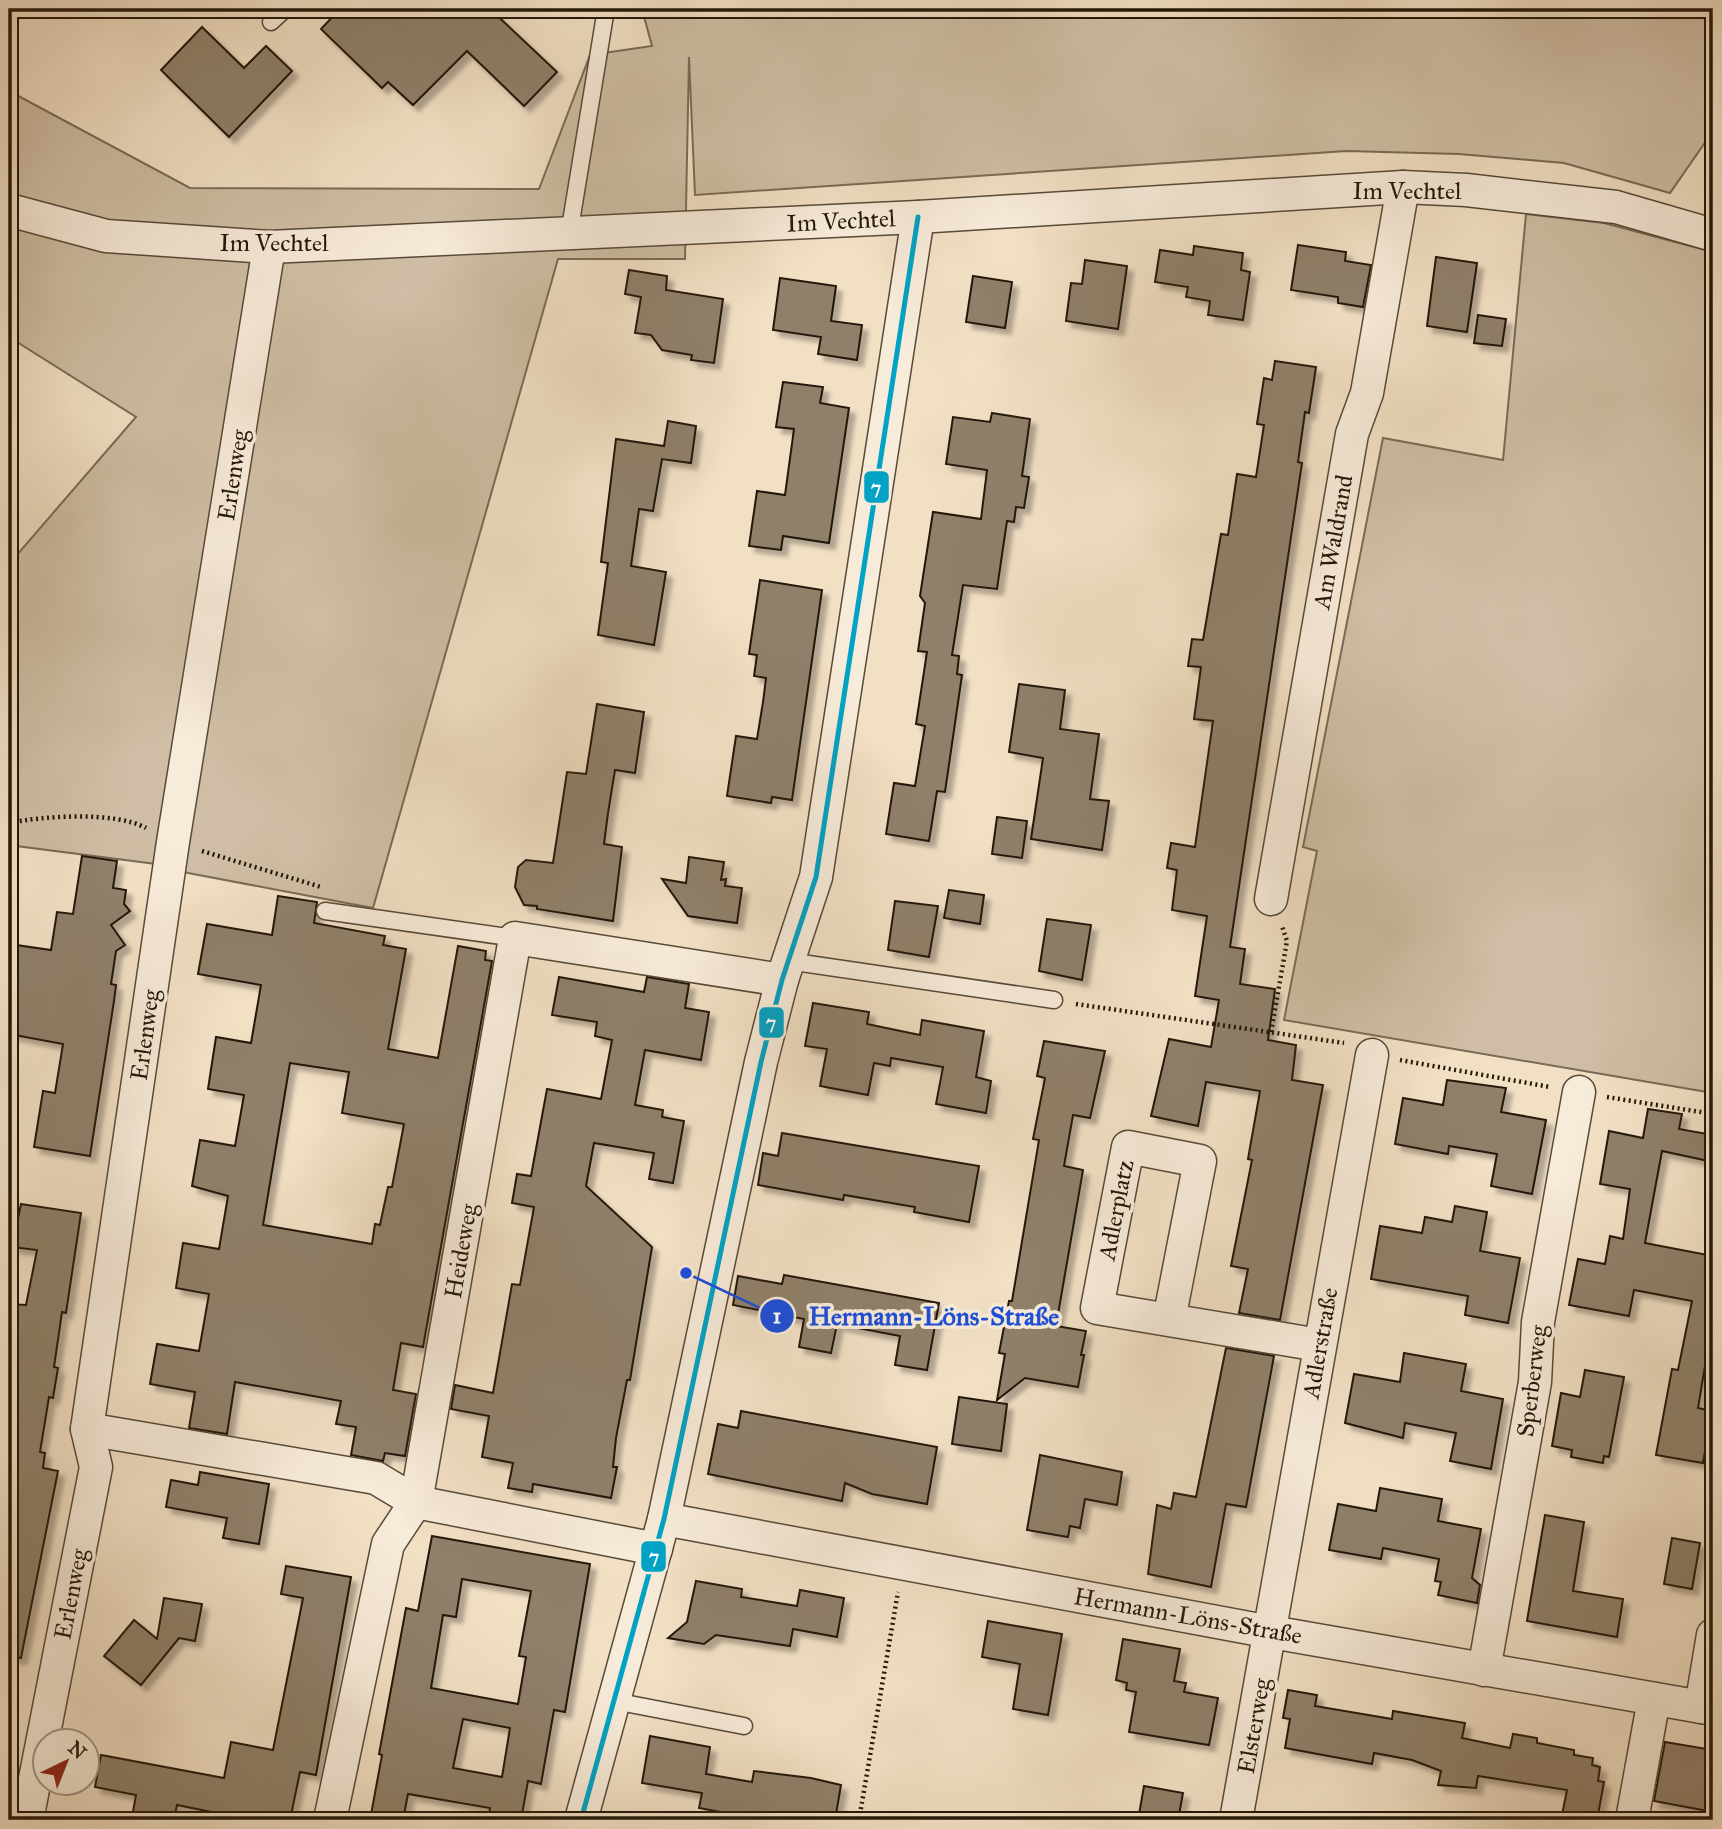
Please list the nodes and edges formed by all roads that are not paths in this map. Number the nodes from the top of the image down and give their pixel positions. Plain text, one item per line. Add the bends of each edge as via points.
1 (285, 9) edge
2 (606, 9) edge
3 (271, 22) dead end
4 (1403, 187) junction
5 (9, 210) edge
6 (918, 217) junction
7 (569, 234) junction
8 (1713, 235) edge
9 (269, 247) junction
10 (1271, 900) road end
11 (325, 911) dead end
12 (515, 938) junction
13 (785, 970) junction
14 (1054, 1000) dead end
15 (1372, 1055) dead end
16 (1579, 1092) dead end
17 (1170, 1320) junction
18 (1319, 1345) junction
19 (87, 1429) junction
20 (416, 1502) junction
21 (660, 1534) junction
22 (1271, 1632) junction
23 (1713, 1635) edge
24 (1484, 1670) junction
25 (1654, 1699) junction
26 (614, 1702) junction
27 (1707, 1708) edge
28 (744, 1726) dead end
29 (27, 1820) edge
30 (330, 1820) edge
31 (582, 1820) edge
32 (1236, 1820) edge
33 (1632, 1820) edge

1 - 3 lane
2 - 7 lane
4 - 6 street, Im Vechtel
4 - 8 street, Im Vechtel via 1616,207
4 - 10 street, Am Waldrand via 1367,393 1352,435
5 - 9 street, Im Vechtel via 106,236
6 - 7 street, Im Vechtel
6 - 13 street via 816,877
7 - 9 street, Im Vechtel
9 - 19 street, Erlenweg via 173,842
11 - 12 lane
12 - 13 street
12 - 20 street, Heideweg
13 - 14 lane
13 - 21 street via 761,1062
15 - 18 street, Adlerstraße
16 - 24 street, Sperberweg via 1538,1322 1535,1382
17 - 17 street, Adlerplatz via 1097,1308 1128,1147 1200,1161
17 - 18 street, Adlerplatz
18 - 22 street, Adlerstraße
19 - 20 street, Hermann-Löns-Straße via 376,1478
19 - 29 street, Erlenweg via 96,1467
20 - 21 street, Hermann-Löns-Straße
20 - 30 street, Heideweg via 388,1544
21 - 22 street, Hermann-Löns-Straße via 902,1563
21 - 26 street
22 - 24 street, Hermann-Löns-Straße
22 - 32 street, Elsterweg
23 - 27 street
24 - 25 street, Hermann-Löns-Straße
25 - 27 street, Hermann-Löns-Straße
25 - 33 street
26 - 28 lane
26 - 31 street

